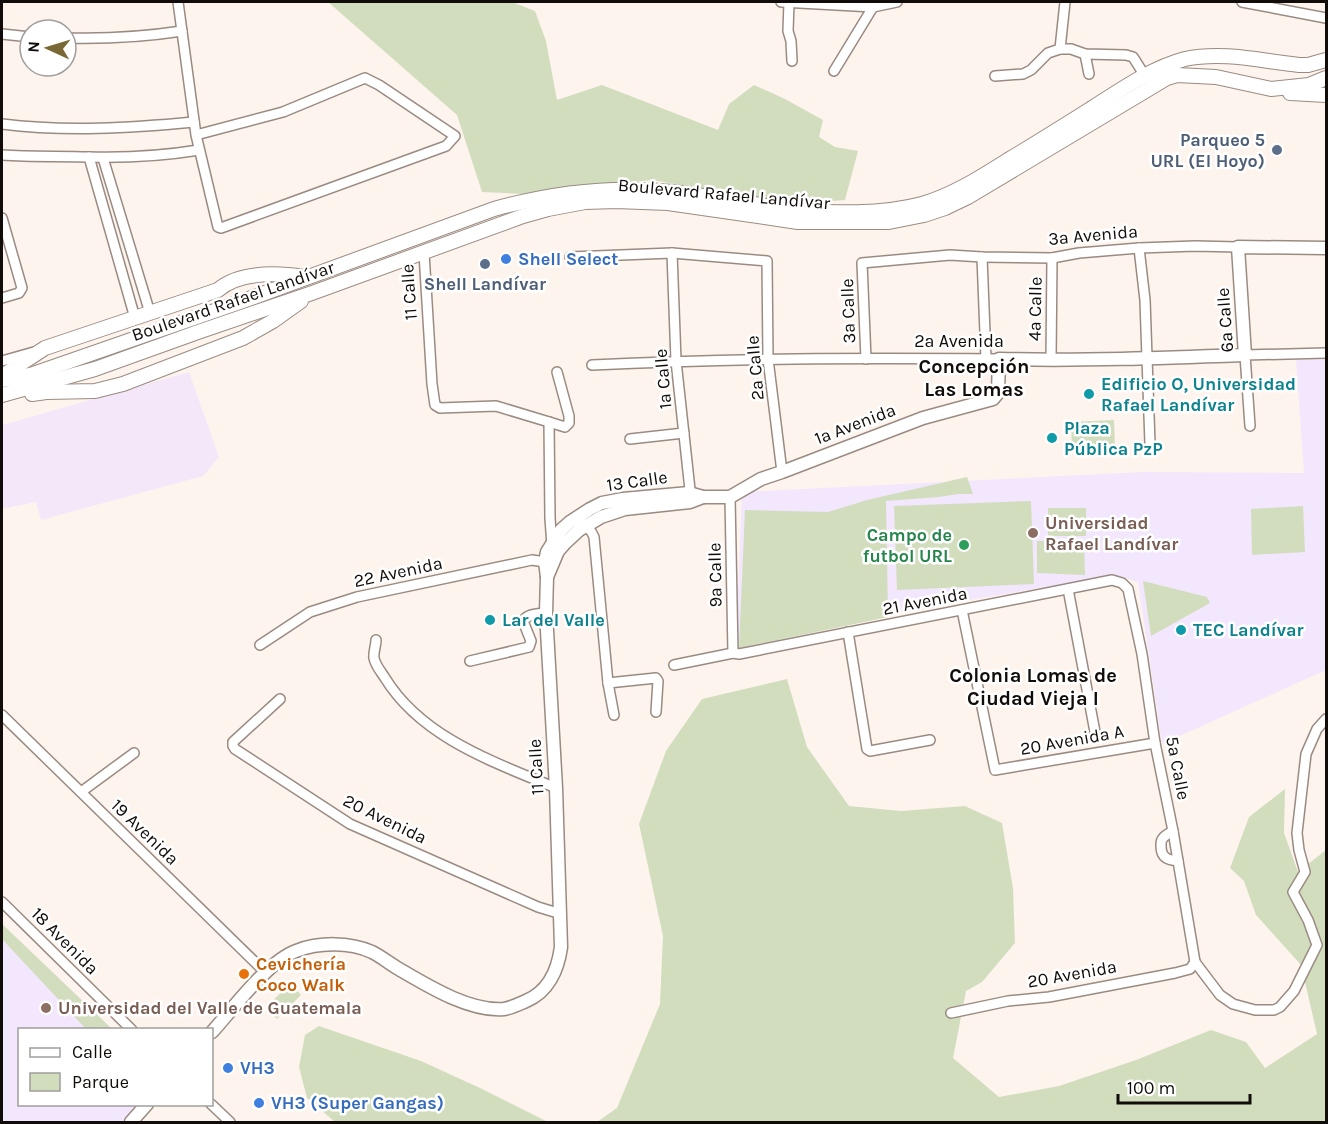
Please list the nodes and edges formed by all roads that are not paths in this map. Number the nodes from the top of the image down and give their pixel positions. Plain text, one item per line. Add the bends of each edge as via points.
1 (178, 2) edge
2 (781, 2) edge
3 (789, 2) edge
4 (804, 2) edge
5 (894, 2) edge
6 (1065, 2) edge
7 (1242, 2) edge
8 (873, 7) junction
9 (1326, 18) edge
10 (182, 31) junction
11 (2, 34) edge
12 (18, 36) edge
13 (78, 38) edge
14 (1060, 49) junction
15 (1085, 54) junction
16 (1326, 60) edge
17 (792, 61) dead end
18 (834, 71) dead end
19 (1089, 74) dead end
20 (995, 76) dead end
21 (1145, 76) junction
22 (1326, 78) edge
23 (1270, 89) junction
24 (1326, 95) edge
25 (194, 122) junction
26 (2, 124) edge
27 (196, 135) junction
28 (199, 150) junction
29 (2, 155) edge
30 (89, 157) junction
31 (103, 158) junction
32 (2, 218) edge
33 (123, 225) junction
34 (110, 230) junction
35 (1238, 247) junction
36 (1139, 248) junction
37 (1326, 248) edge
38 (424, 253) junction
39 (672, 253) junction
40 (570, 257) dead end
41 (982, 257) junction
42 (1052, 258) junction
43 (862, 262) joint
44 (137, 269) junction
45 (122, 274) junction
46 (307, 277) junction
47 (218, 290) junction
48 (312, 293) junction
49 (2, 298) edge
50 (243, 301) junction
51 (150, 313) junction
52 (248, 315) junction
53 (135, 318) junction
54 (243, 339) junction
55 (45, 348) junction
56 (1326, 353) edge
57 (1245, 355) junction
58 (1148, 358) junction
59 (768, 359) junction
60 (866, 359) junction
61 (986, 359) junction
62 (999, 359) junction
63 (1051, 360) junction
64 (2, 361) edge
65 (676, 361) junction
66 (592, 365) dead end
67 (557, 372) dead end
68 (2, 378) edge
69 (2, 395) edge
70 (2, 402) edge
71 (549, 422) junction
72 (1250, 426) dead end
73 (684, 434) junction
74 (630, 438) dead end
75 (1150, 444) dead end
76 (782, 472) junction
77 (730, 496) junction
78 (695, 497) junction
79 (570, 522) junction
80 (586, 525) junction
81 (552, 544) junction
82 (549, 561) junction
83 (1122, 583) joint
84 (1068, 589) junction
85 (962, 610) junction
86 (546, 613) junction
87 (848, 632) junction
88 (376, 640) dead end
89 (261, 645) dead end
90 (734, 653) junction
91 (470, 661) dead end
92 (674, 665) dead end
93 (608, 683) junction
94 (279, 699) dead end
95 (656, 712) dead end
96 (614, 715) dead end
97 (2, 716) edge
98 (1326, 719) edge
99 (1095, 732) dead end
100 (930, 740) dead end
101 (1155, 743) junction
102 (134, 753) dead end
103 (556, 788) junction
104 (81, 792) junction
105 (1173, 831) junction
106 (1178, 861) junction
107 (2, 902) edge
108 (561, 914) junction
109 (1195, 962) junction
110 (265, 972) junction
111 (951, 1013) dead end
112 (131, 1028) edge
113 (213, 1031) edge
114 (145, 1106) edge
115 (213, 1106) edge
116 (131, 1122) edge
117 (230, 1122) edge

1 - 10 street
2 - 3 street
3 - 4 street
3 - 17 street
4 - 8 street
5 - 8 street
6 - 14 street
7 - 9 street
8 - 18 street
10 - 13 street
10 - 25 street
11 - 12 street
14 - 15 street
14 - 20 street via 1048,53 1023,74
15 - 19 street
15 - 21 street via 1133,57
16 - 21 main road, Boulevard Rafael Landívar via 1299,65 1208,56 1169,64
21 - 46 main road, Boulevard Rafael Landívar via 977,179 924,203 888,210 809,212 646,190 567,193 494,209
22 - 23 main road, Boulevard Rafael Landívar via 1309,85
23 - 24 main road
23 - 38 main road, Boulevard Rafael Landívar via 1216,77 1167,78 968,197 898,221 798,222 668,203 585,202 523,216
25 - 26 street via 101,129
25 - 27 street
27 - 28 street
27 - 28 street via 283,112 365,78 455,136 446,146 222,228 218,227
28 - 31 street
29 - 30 street
30 - 31 street
30 - 34 street
31 - 33 street
32 - 49 street via 22,288 19,293
33 - 34 street
33 - 44 street
34 - 45 street
35 - 36 street, 3a Avenida
35 - 37 street, 3a Avenida
35 - 57 street, 6a Calle
36 - 42 street, 3a Avenida
36 - 58 street
38 - 48 main road, Boulevard Rafael Landívar
38 - 71 street, 11 Calle via 435,405 496,406
39 - 40 street
39 - 59 street, 2a Calle via 766,261
39 - 65 street, 1a Calle
41 - 42 street, 3a Avenida
41 - 43 street, 3a Avenida via 950,255
41 - 61 street
42 - 63 street, 4a Calle
43 - 60 street, 3a Calle
44 - 45 street
44 - 51 street
45 - 53 street
46 - 47 main road via 266,274 233,281
46 - 50 main road, Boulevard Rafael Landívar
47 - 50 main road via 234,292
47 - 51 main road
48 - 52 main road, Boulevard Rafael Landívar
48 - 54 main road
50 - 52 main road
50 - 68 main road, Boulevard Rafael Landívar via 30,375
51 - 53 main road
52 - 54 main road via 250,323
52 - 69 main road, Boulevard Rafael Landívar via 95,369
53 - 55 main road
54 - 70 main road via 103,390 46,392
55 - 64 street
55 - 68 main road
56 - 57 street, 2a Avenida
57 - 58 street, 2a Avenida
57 - 72 street, 6a Calle
58 - 63 street, 2a Avenida
58 - 75 street
59 - 60 street, 2a Avenida
59 - 65 street, 2a Avenida
59 - 76 street, 2a Calle
60 - 61 street, 2a Avenida
61 - 62 street, 2a Avenida
62 - 63 street, 2a Avenida
62 - 76 street, 1a Avenida via 998,393 993,399 923,418
65 - 66 street, 2a Avenida
65 - 73 street, 1a Calle
67 - 71 street via 569,423 565,427
71 - 81 street
73 - 74 street
73 - 78 street, 1a Calle
76 - 77 street, 1a Avenida
77 - 78 street, 13 Calle
77 - 90 street, 9a Calle
78 - 79 street, 13 Calle via 602,503
78 - 80 street, 13 Calle via 625,508
79 - 80 street
79 - 81 street, 13 Calle
80 - 82 street, 13 Calle
80 - 93 street via 594,537
81 - 82 street, 13 Calle via 547,552
82 - 86 street, 11 Calle
82 - 89 street, 22 Avenida via 532,560 357,597 310,612
83 - 84 street, 21 Avenida via 1112,580
83 - 101 street, 5a Calle via 1128,589 1142,654
84 - 85 street, 21 Avenida
84 - 99 street
85 - 87 street, 21 Avenida
85 - 101 street, 20 Avenida A via 995,770
86 - 91 street via 528,616 524,621 529,646
86 - 103 street, 11 Calle
87 - 90 street, 21 Avenida
87 - 100 street via 867,749
88 - 103 street via 374,660 410,709 462,747
90 - 92 street, 21 Avenida
93 - 95 street via 656,678
93 - 96 street
94 - 108 street, 20 Avenida via 233,742 235,749 350,824
97 - 104 street, 19 Avenida
98 - 109 street via 1306,754 1297,833 1305,872 1293,892 1317,945 1294,991 1274,1010 1233,1004 1220,995
101 - 105 street, 5a Calle
102 - 104 street
103 - 108 street, 11 Calle
104 - 110 street, 19 Avenida
105 - 106 street, 5a Calle
105 - 106 street via 1164,837 1162,853 1168,860
106 - 109 street, 5a Calle
107 - 112 street, 18 Avenida
108 - 110 street, 11 Calle via 561,947 548,984 533,998 507,1009 469,1004 372,952 346,945 297,950
109 - 111 street, 20 Avenida via 1190,969 1175,973
110 - 113 street, 11 Calle
114 - 116 street
115 - 117 street

